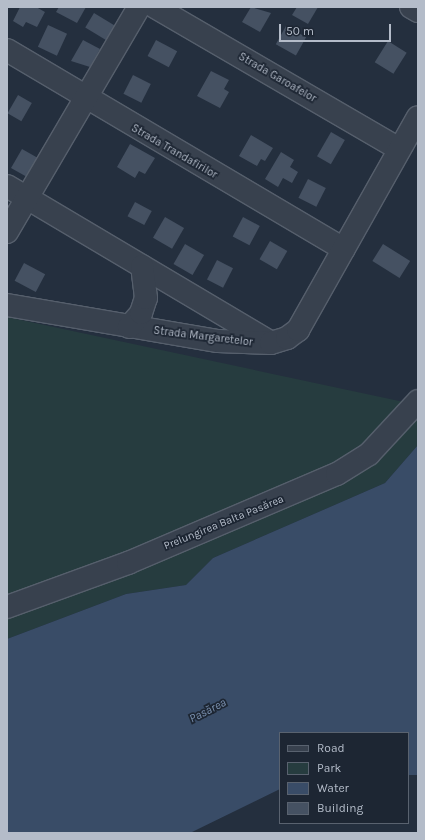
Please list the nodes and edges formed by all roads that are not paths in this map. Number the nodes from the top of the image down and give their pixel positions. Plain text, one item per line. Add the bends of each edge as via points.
1 (139, 7) edge
2 (155, 7) edge
3 (411, 7) edge
4 (418, 11) edge
5 (7, 50) edge
6 (84, 99) junction
7 (418, 117) edge
8 (399, 149) junction
9 (7, 186) edge
10 (27, 198) junction
11 (7, 232) edge
12 (344, 249) junction
13 (142, 266) junction
14 (7, 305) edge
15 (130, 327) junction
16 (271, 343) junction
17 (418, 401) edge
18 (7, 607) edge

1 - 6 street
2 - 8 street, Strada Garoafelor
3 - 4 street
5 - 6 street, Strada Trandafirilor
6 - 10 street
6 - 12 street, Strada Trandafirilor
7 - 8 street, Strada Margaretelor
8 - 12 street, Strada Margaretelor
9 - 10 street
10 - 11 street
10 - 13 street
12 - 16 street, Strada Margaretelor via 298,330
13 - 15 street via 146,298 141,313
13 - 16 street
14 - 15 street, Strada Margaretelor
15 - 16 street, Strada Margaretelor via 225,342
17 - 18 street, Prelungirea Balta Pasărea via 369,454 337,474 128,562

